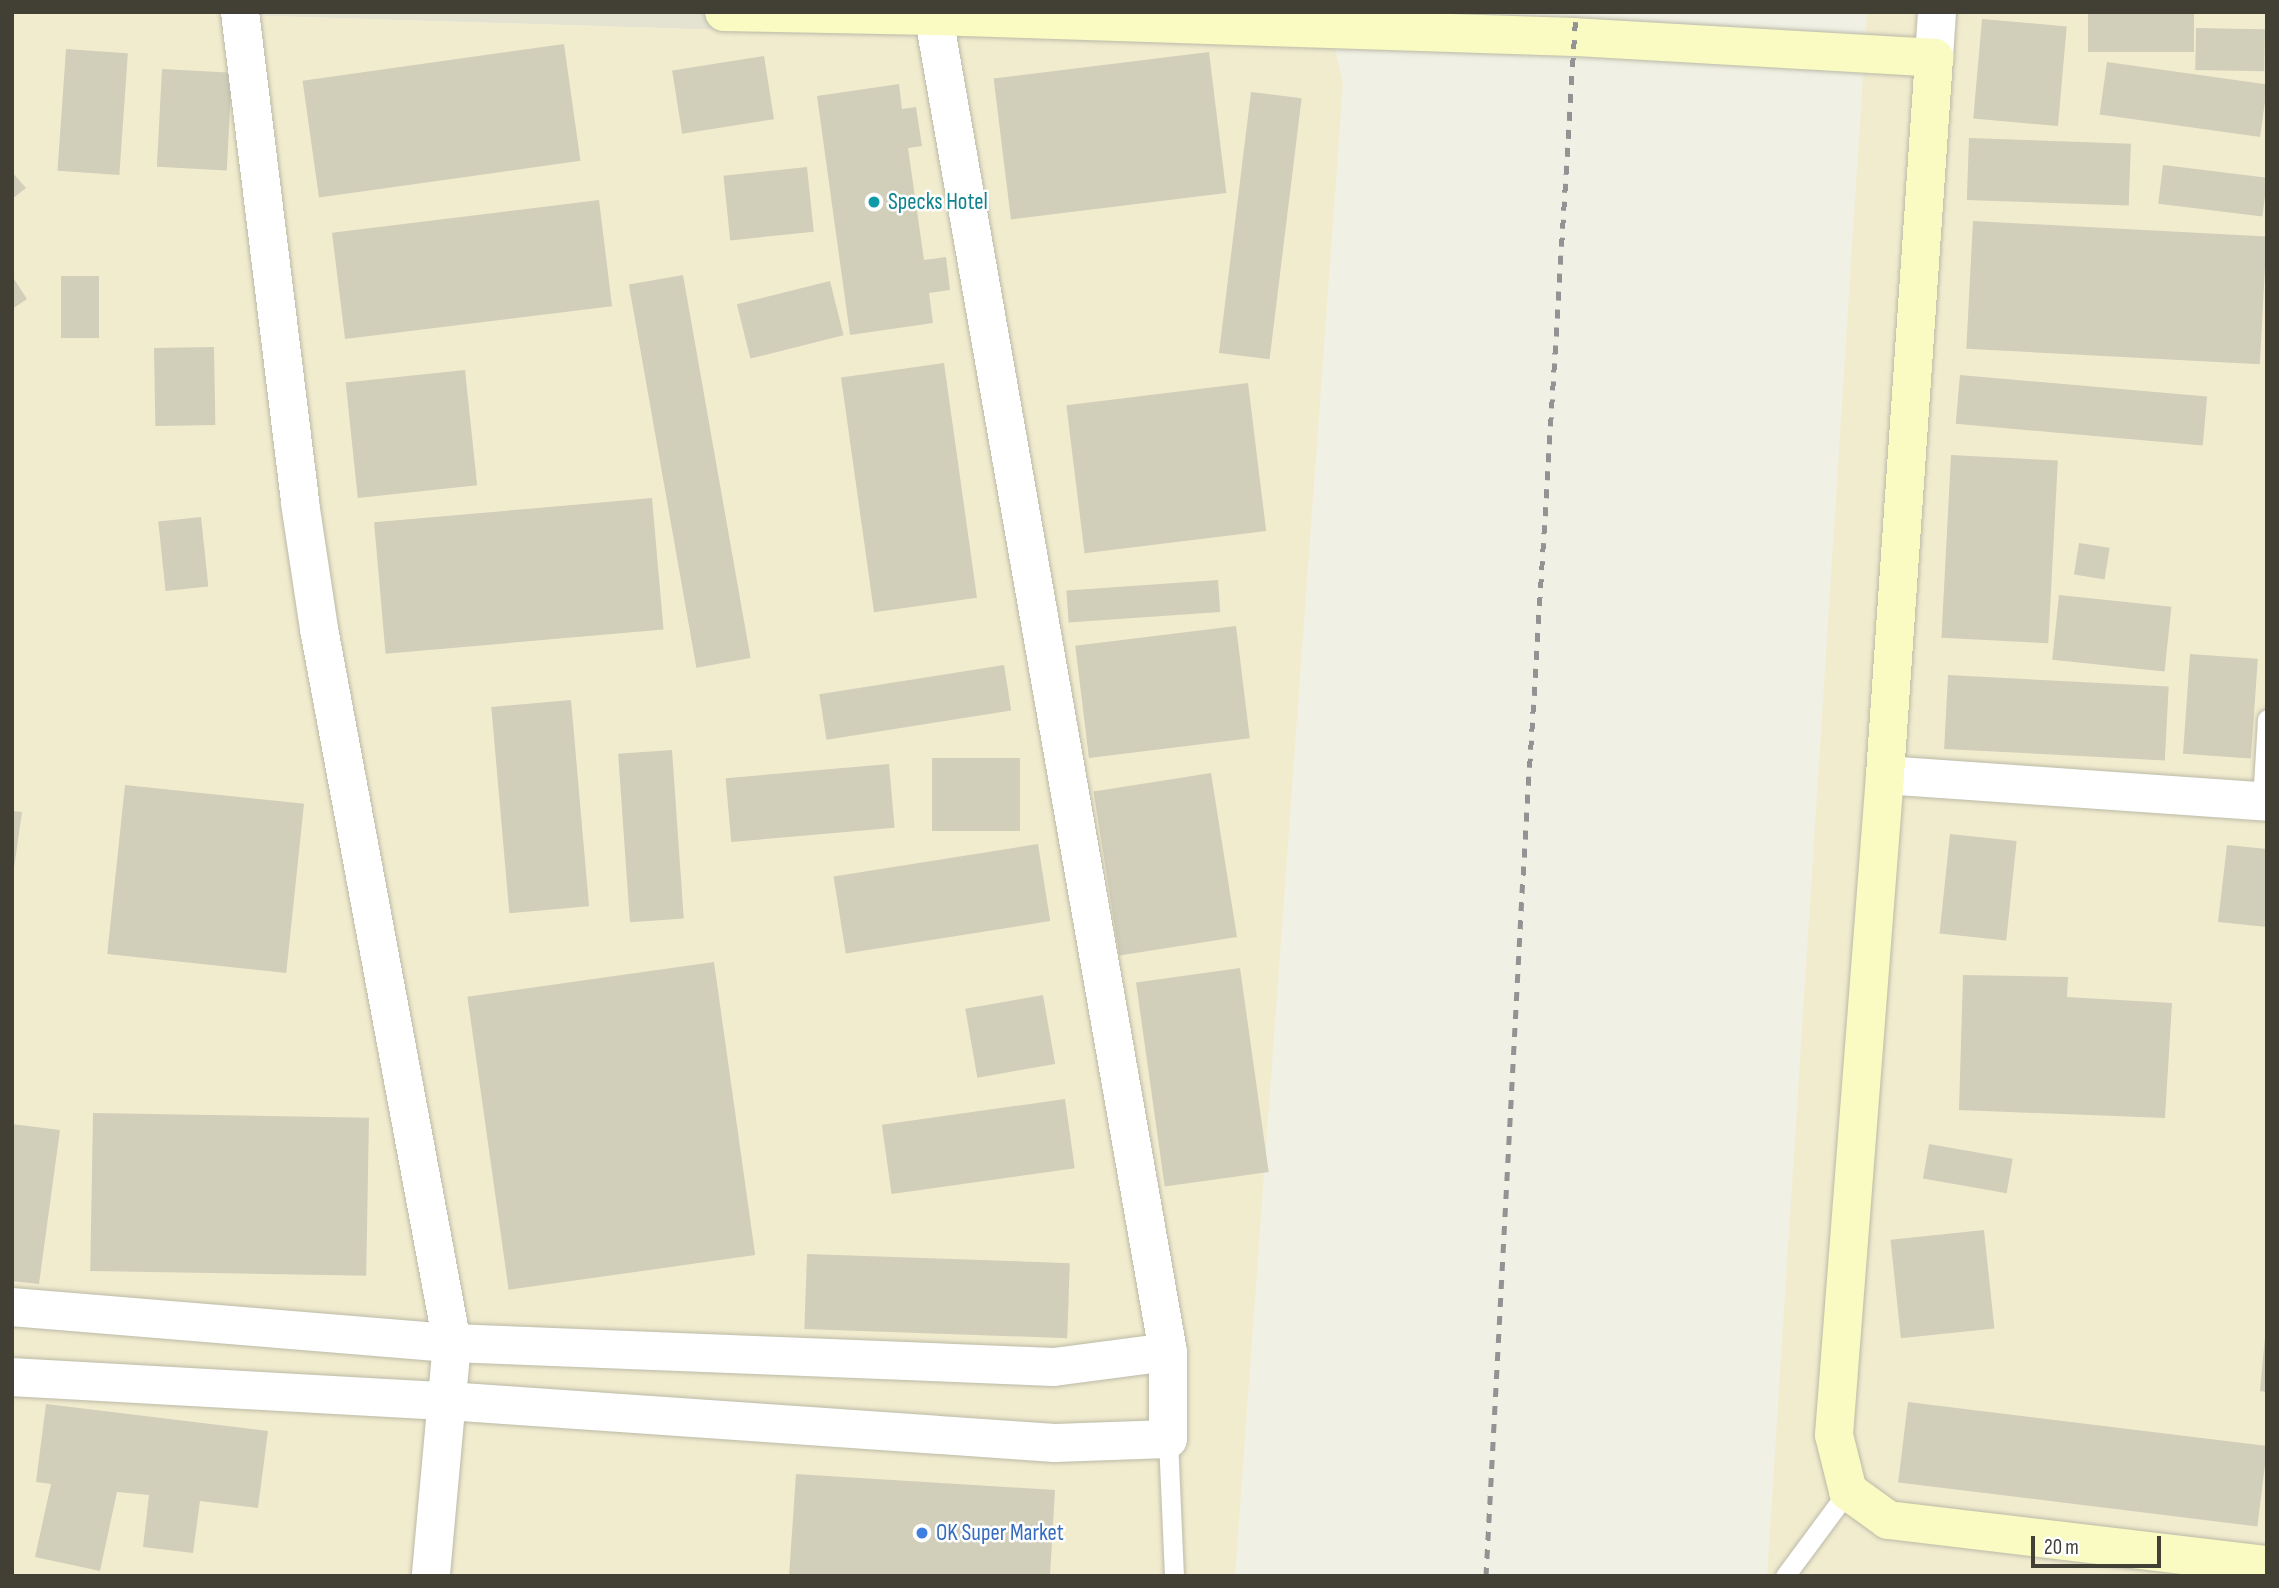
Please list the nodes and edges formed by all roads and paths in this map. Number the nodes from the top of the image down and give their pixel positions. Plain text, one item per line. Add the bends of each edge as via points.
1 (240, 12) edge
2 (724, 12) edge
3 (1937, 12) edge
4 (933, 14) edge
5 (1934, 58) junction
6 (2267, 719) edge
7 (1885, 775) junction
8 (2264, 802) edge
9 (12, 1307) edge
10 (452, 1343) junction
11 (1168, 1352) junction
12 (12, 1377) edge
13 (447, 1402) junction
14 (1168, 1439) junction
15 (1848, 1491) junction
16 (2267, 1565) edge
17 (431, 1576) edge
18 (1174, 1576) edge
19 (1785, 1576) edge

1 - 10 street via 319,629
2 - 4 main road
3 - 5 street
4 - 5 main road via 1574,37
4 - 11 street
5 - 7 main road
6 - 8 lane
7 - 8 street
7 - 15 main road via 1834,1435
9 - 10 street
10 - 11 street via 1054,1367
10 - 13 street
11 - 14 street
12 - 13 street
13 - 14 street via 1055,1443
13 - 17 street
14 - 18 lane
15 - 16 main road via 1888,1520
15 - 19 lane

